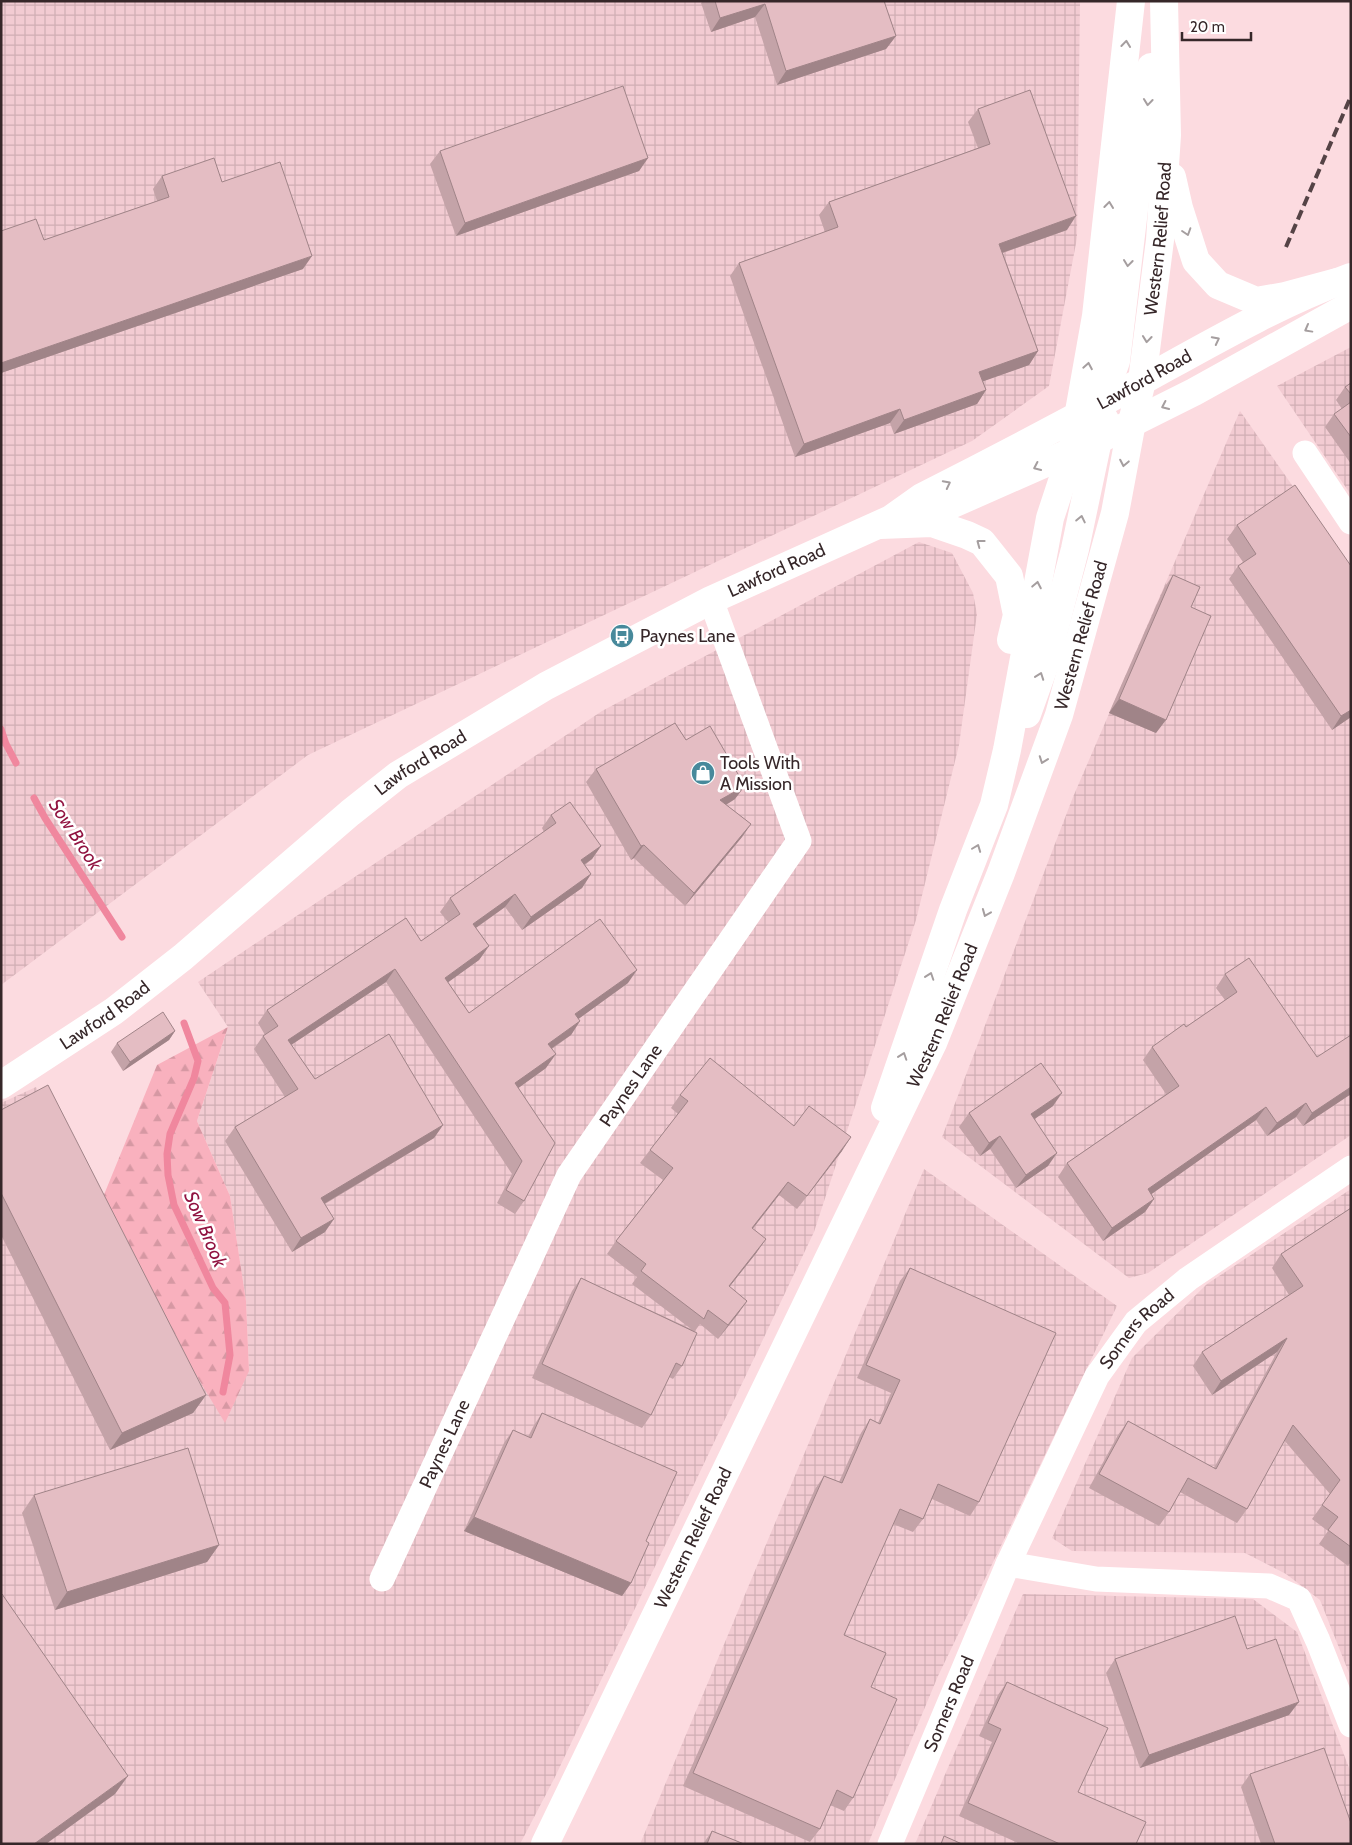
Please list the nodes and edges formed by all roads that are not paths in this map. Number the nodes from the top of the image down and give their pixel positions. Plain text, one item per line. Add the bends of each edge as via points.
1 (1131, 1) edge
2 (1158, 1) edge
3 (1164, 1) edge
4 (1166, 151) junction
5 (1346, 288) edge
6 (1142, 381) junction
7 (1100, 404) junction
8 (1132, 422) junction
9 (1083, 446) junction
10 (1305, 453) dead end
11 (886, 522) junction
12 (1351, 522) edge
13 (711, 600) junction
14 (994, 804) junction
15 (1, 1085) edge
16 (1351, 1168) edge
17 (842, 1232) junction
18 (1008, 1564) junction
19 (382, 1579) dead end
20 (1351, 1725) edge
21 (545, 1844) edge
22 (890, 1844) edge

7 -> 1 main road, Western Relief Road via 1096,316
2 -> 7 main road via 1116,361
3 - 4 main road, Western Relief Road
4 -> 5 main road via 1196,261 1218,285 1256,302
4 -> 6 main road, Western Relief Road via 1160,240
6 -> 5 main road, Lawford Road via 1269,313
5 -> 8 main road, Lawford Road via 1194,392
6 - 7 main road, Lawford Road
6 - 8 main road, Western Relief Road
7 - 9 main road, Western Relief Road
7 - 9 main road via 1102,424
11 -> 7 main road, Lawford Road via 922,497
8 - 9 main road, Lawford Road
8 -> 17 main road, Western Relief Road via 1115,513 1059,715 1002,873 933,1043
9 -> 11 main road, Lawford Road via 937,512
14 -> 9 main road, Western Relief Road via 1050,518
10 - 12 street
11 - 13 main road, Lawford Road
14 -> 11 main road via 992,726 1017,614 1009,576 982,542 967,535 932,522
13 - 15 main road, Lawford Road via 546,686 398,776 122,1005
13 - 19 street, Paynes Lane via 799,841 569,1175
17 -> 14 main road, Western Relief Road via 953,910
16 - 18 street, Somers Road via 1188,1279 1136,1322 1097,1376
17 - 21 main road, Western Relief Road
18 - 20 street via 1096,1580 1269,1586 1299,1599
18 - 22 street, Somers Road

